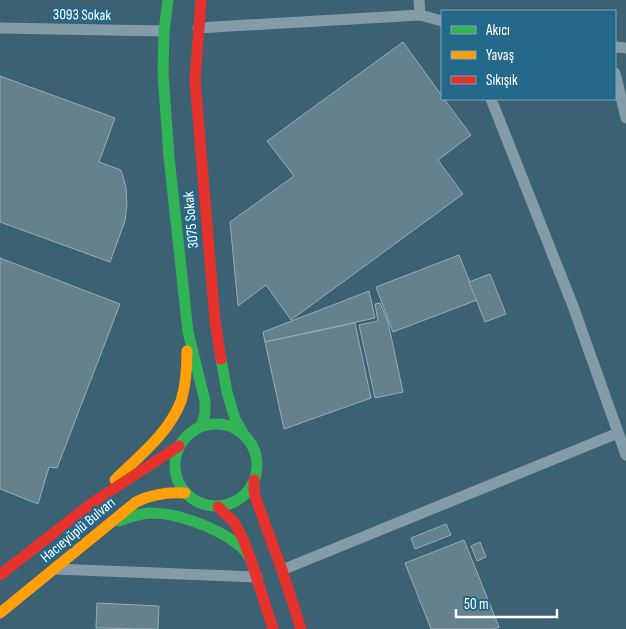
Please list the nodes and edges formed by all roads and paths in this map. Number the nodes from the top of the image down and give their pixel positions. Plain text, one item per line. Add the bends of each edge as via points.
1 (168, 0) edge
2 (201, 0) edge
3 (419, 0) edge
4 (420, 14) junction
5 (441, 22) edge
6 (0, 28) edge
7 (198, 28) junction
8 (164, 31) junction
9 (616, 77) edge
10 (491, 100) edge
11 (626, 118) edge
12 (188, 332) junction
13 (202, 426) junction
14 (243, 433) junction
15 (618, 433) junction
16 (179, 446) junction
17 (625, 450) edge
18 (254, 480) junction
19 (185, 493) junction
20 (92, 503) junction
21 (218, 506) junction
22 (102, 530) junction
23 (251, 560) junction
24 (55, 569) junction
25 (282, 570) junction
26 (0, 575) edge
27 (257, 577) junction
28 (0, 613) edge
29 (273, 629) edge
30 (301, 629) edge

1 - 8 street, 3075 Sokak
2 - 7 street, 3075 Sokak
3 - 4 street
4 - 5 street
4 - 7 street
6 - 8 street, 3093 Sokak
7 - 14 street, 3075 Sokak via 195,80 214,321 227,392
8 - 12 street, 3075 Sokak via 169,148
9 - 11 street
10 - 15 street via 573,306
12 - 13 street, 3075 Sokak via 205,401
12 - 20 street via 184,386 176,411 164,430
13 - 14 street via 221,424
13 - 16 street
14 - 18 street via 256,456
15 - 17 street
15 - 25 street
16 - 19 street via 175,470
16 - 20 street, Hacıeyüplü Bulvarı
18 - 21 street via 240,498
18 - 25 street via 256,499
19 - 21 street via 206,505
19 - 22 street, Hacıeyüplü Bulvarı via 156,493 141,499
20 - 26 street, Hacıeyüplü Bulvarı
21 - 23 street via 234,522
22 - 23 street via 130,516 162,514 228,537
22 - 24 street, Hacıeyüplü Bulvarı
23 - 27 street
24 - 27 street
24 - 28 street, Hacıeyüplü Bulvarı
25 - 30 street
27 - 29 street

